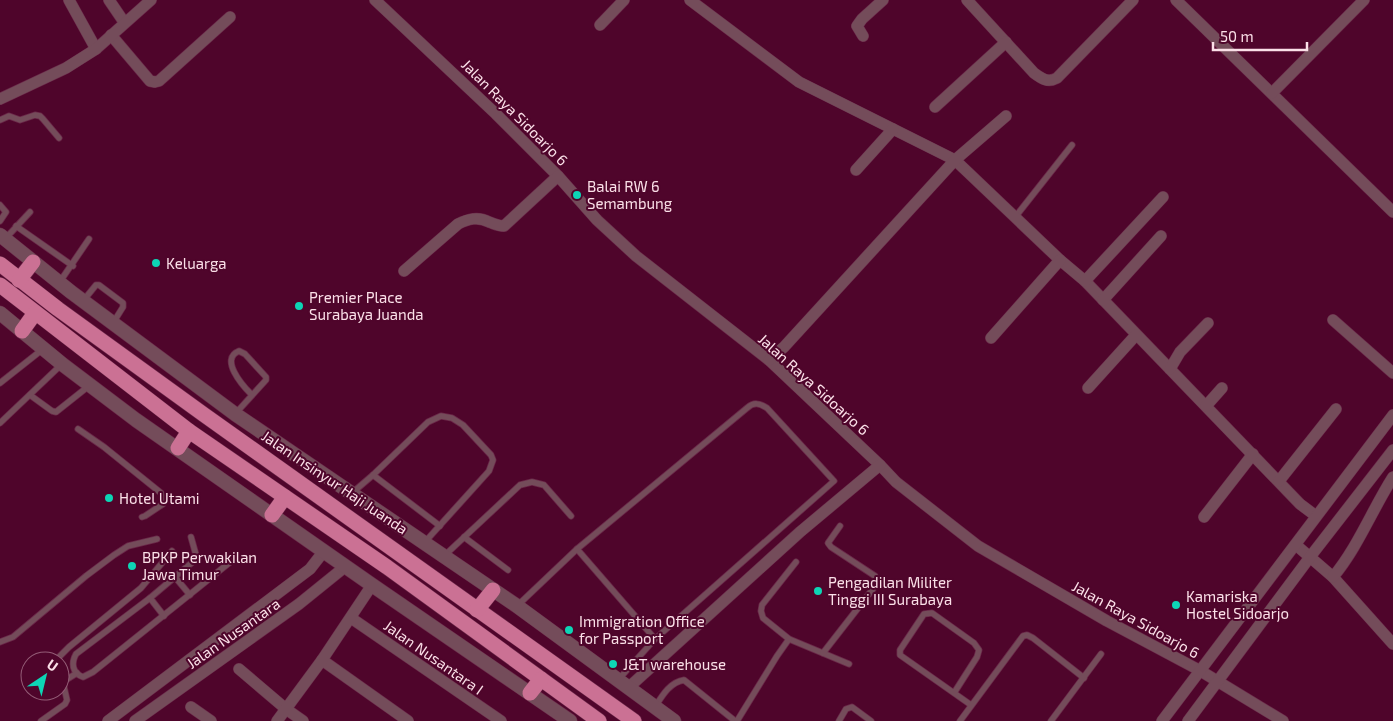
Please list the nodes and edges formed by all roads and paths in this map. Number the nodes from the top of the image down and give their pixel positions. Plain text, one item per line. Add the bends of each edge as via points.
1 (69, 0) edge
2 (109, 0) edge
3 (151, 0) edge
4 (375, 0) edge
5 (624, 0) edge
6 (690, 0) edge
7 (883, 0) edge
8 (967, 0) edge
9 (1133, 0) edge
10 (1176, 0) edge
11 (1364, 0) edge
12 (230, 16) dead end
13 (124, 22) junction
14 (600, 25) dead end
15 (111, 34) junction
16 (863, 36) dead end
17 (1006, 42) junction
18 (96, 49) junction
19 (1272, 93) junction
20 (0, 99) edge
21 (935, 107) dead end
22 (1006, 116) dead end
23 (0, 120) edge
24 (893, 129) junction
25 (58, 138) dead end
26 (1072, 145) dead end
27 (955, 160) junction
28 (856, 170) dead end
29 (558, 176) junction
30 (1164, 197) dead end
31 (0, 205) edge
32 (30, 212) dead end
33 (1393, 212) edge
34 (1016, 216) junction
35 (0, 221) edge
36 (16, 226) junction
37 (1161, 236) dead end
38 (3, 237) edge
39 (89, 239) dead end
40 (1060, 260) junction
41 (33, 262) junction
42 (0, 264) edge
43 (72, 266) junction
44 (404, 270) dead end
45 (19, 280) junction
46 (1085, 281) junction
47 (59, 282) junction
48 (0, 285) edge
49 (1104, 300) junction
50 (82, 301) junction
51 (0, 313) edge
52 (35, 313) junction
53 (1333, 320) dead end
54 (113, 323) junction
55 (1208, 323) dead end
56 (22, 331) junction
57 (1136, 334) junction
58 (991, 338) dead end
59 (43, 349) junction
60 (769, 360) junction
61 (62, 364) junction
62 (1170, 369) junction
63 (1393, 373) edge
64 (0, 383) edge
65 (90, 385) junction
66 (1088, 388) dead end
67 (1222, 388) dead end
68 (252, 394) junction
69 (30, 395) junction
70 (1206, 406) junction
71 (1336, 409) dead end
72 (235, 414) junction
73 (1393, 415) edge
74 (0, 423) edge
75 (78, 429) dead end
76 (189, 431) junction
77 (178, 448) junction
78 (1393, 450) edge
79 (1254, 454) junction
80 (880, 465) junction
81 (373, 475) junction
82 (1393, 477) edge
83 (1279, 481) junction
84 (352, 493) junction
85 (285, 497) junction
86 (272, 515) junction
87 (571, 516) dead end
88 (1316, 516) junction
89 (142, 517) dead end
90 (1204, 517) dead end
91 (440, 526) junction
92 (840, 526) dead end
93 (191, 537) dead end
94 (464, 537) junction
95 (157, 539) dead end
96 (424, 543) junction
97 (1296, 545) junction
98 (576, 549) junction
99 (324, 551) junction
100 (172, 552) dead end
101 (396, 552) junction
102 (444, 556) junction
103 (1310, 557) junction
104 (234, 559) dead end
105 (796, 562) dead end
106 (346, 566) junction
107 (387, 567) junction
108 (508, 570) dead end
109 (175, 577) junction
110 (1333, 578) junction
111 (372, 585) junction
112 (493, 590) junction
113 (190, 596) junction
114 (150, 598) junction
115 (517, 606) junction
116 (477, 610) junction
117 (164, 616) junction
118 (351, 618) junction
119 (655, 639) junction
120 (790, 639) junction
121 (1392, 641) edge
122 (0, 642) edge
123 (64, 651) edge
124 (823, 653) junction
125 (1101, 654) dead end
126 (322, 660) junction
127 (849, 664) dead end
128 (239, 669) dead end
129 (1199, 670) junction
130 (77, 673) junction
131 (70, 677) edge
132 (1084, 678) junction
133 (541, 679) junction
134 (1217, 682) junction
135 (623, 684) junction
136 (530, 693) junction
137 (954, 693) junction
138 (66, 701) edge
139 (971, 705) junction
140 (191, 706) dead end
141 (655, 707) junction
142 (286, 709) junction
143 (590, 718) edge
144 (41, 721) edge
145 (108, 721) edge
146 (135, 721) edge
147 (211, 721) edge
148 (277, 721) edge
149 (303, 721) edge
150 (408, 721) edge
151 (500, 721) edge
152 (570, 721) edge
153 (634, 721) edge
154 (674, 721) edge
155 (736, 721) edge
156 (839, 721) edge
157 (871, 721) edge
158 (960, 721) edge
159 (1051, 721) edge
160 (1162, 721) edge
161 (1188, 721) edge
162 (1283, 721) edge

1 - 18 street
2 - 13 street
3 - 13 street
4 - 29 street, Jalan Raya Sidoarjo 6
5 - 14 street
6 - 24 street via 799,82
7 - 16 street via 857,26
8 - 17 street
9 - 17 street via 1052,81 1042,80
10 - 19 street
11 - 19 street
12 - 15 street via 159,81 154,82
13 - 15 street
15 - 18 street
17 - 21 street
18 - 20 street via 66,68
19 - 33 street
22 - 27 street
23 - 25 lane via 9,116 20,120 40,116
24 - 27 street
24 - 28 street
26 - 34 lane
27 - 34 street
27 - 60 street
29 - 44 street via 504,226 480,218 458,224
29 - 60 street, Jalan Raya Sidoarjo 6 via 597,220 636,256
30 - 46 street
31 - 35 lane via 6,212
32 - 36 lane
34 - 40 street
36 - 38 lane
36 - 43 lane
37 - 49 street
38 - 41 street, Jalan Insinyur Haji Juanda
39 - 43 lane
40 - 46 street
40 - 58 street
41 - 45 highway
41 - 47 street, Jalan Insinyur Haji Juanda
42 - 45 highway, Jalan Insinyur Haji Juanda
43 - 47 lane
45 - 101 highway, Jalan Insinyur Haji Juanda
46 - 49 street
47 - 50 street, Jalan Insinyur Haji Juanda
48 - 52 highway
49 - 57 street
50 - 54 street, Jalan Insinyur Haji Juanda
50 - 54 lane via 97,284 117,298 123,307
51 - 56 street
52 - 56 highway
52 - 76 highway
53 - 63 street
54 - 72 street, Jalan Insinyur Haji Juanda
55 - 62 street via 1180,352
56 - 59 street
57 - 62 street
57 - 66 street
59 - 61 street
59 - 64 lane
60 - 80 street, Jalan Raya Sidoarjo 6
61 - 65 street
61 - 69 lane
62 - 70 street
65 - 69 lane via 56,412
65 - 77 street
67 - 70 street
68 - 68 lane via 242,385 233,368 232,358 239,351 266,377
68 - 72 lane
69 - 74 lane
70 - 79 street
71 - 83 street
72 - 84 street, Jalan Insinyur Haji Juanda
73 - 88 street
75 - 89 lane via 161,493 163,504
76 - 77 highway
76 - 85 highway
77 - 86 street
78 - 103 street
79 - 83 street
79 - 90 street
80 - 129 street, Jalan Raya Sidoarjo 6 via 896,482 978,546
80 - 135 street
81 - 84 lane
81 - 91 lane
81 - 91 lane via 428,422 441,416 463,425 493,460 489,471
82 - 110 street via 1346,562
83 - 88 street
84 - 96 street, Jalan Insinyur Haji Juanda
85 - 86 highway
85 - 107 highway
86 - 99 street
87 - 94 lane via 544,484 532,482 520,486
88 - 97 street
91 - 96 lane
92 - 124 lane via 828,543 830,547 877,580
93 - 109 lane via 195,560
94 - 102 lane
94 - 108 lane
95 - 122 lane via 128,546 86,576 13,637
96 - 102 street, Jalan Insinyur Haji Juanda
97 - 103 street
97 - 129 street
98 - 115 lane
98 - 119 lane
98 - 119 lane via 752,404 767,408 834,481
99 - 106 street
99 - 145 street, Jalan Nusantara via 310,568
100 - 123 lane via 142,588
101 - 107 highway
101 - 116 highway, Jalan Insinyur Haji Juanda
102 - 112 street, Jalan Insinyur Haji Juanda
103 - 110 street
103 - 134 street
104 - 113 lane
105 - 120 lane via 761,611 763,618
106 - 111 street
106 - 146 street, Jalan Nusantara via 299,604
107 - 133 highway
109 - 113 lane
109 - 114 lane
110 - 121 street
111 - 118 street
111 - 136 street
112 - 115 street, Jalan Insinyur Haji Juanda
112 - 116 highway
113 - 117 lane
114 - 117 lane
114 - 130 lane via 76,654 72,664
115 - 135 street, Jalan Insinyur Haji Juanda
116 - 153 highway, Jalan Insinyur Haji Juanda
117 - 130 lane via 93,672 83,677
118 - 126 street
118 - 151 street, Jalan Nusantara I
119 - 135 lane
120 - 124 lane
120 - 155 lane
124 - 127 lane
125 - 132 lane
126 - 142 street
126 - 150 street
128 - 142 street
129 - 134 street, Jalan Raya Sidoarjo 6
129 - 160 street
130 - 131 lane
132 - 139 lane via 1027,635 1020,639
132 - 159 lane
133 - 136 highway
133 - 143 highway
134 - 161 street
134 - 162 street, Jalan Raya Sidoarjo 6
135 - 141 street, Jalan Insinyur Haji Juanda
136 - 152 street
137 - 137 lane via 979,650 932,613 924,614 900,650 900,655
137 - 139 lane
138 - 144 lane
139 - 158 lane
140 - 147 street
141 - 154 street, Jalan Insinyur Haji Juanda
141 - 155 lane via 671,685 684,680
142 - 148 street
142 - 149 street
156 - 157 lane via 849,707

